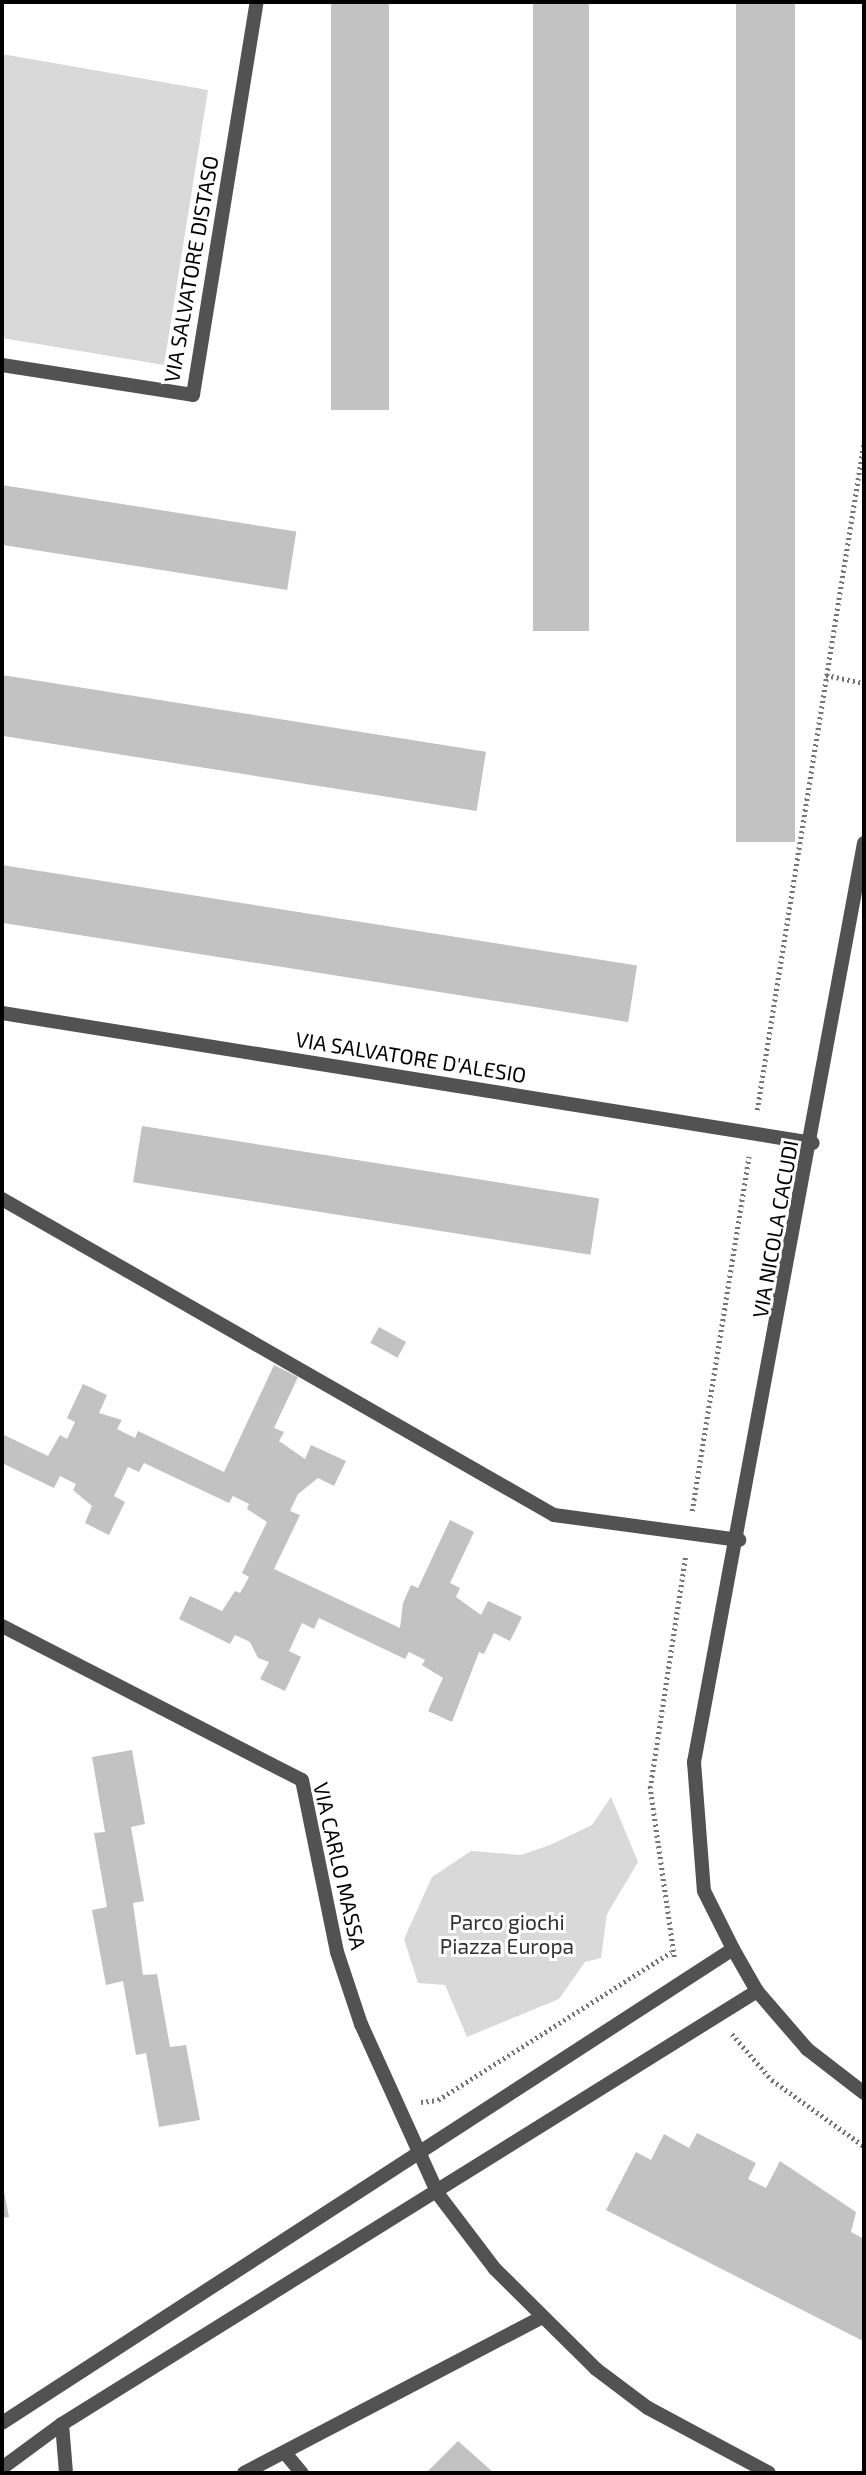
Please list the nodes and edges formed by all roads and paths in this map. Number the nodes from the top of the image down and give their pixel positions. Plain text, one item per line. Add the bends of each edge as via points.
1 (257, 2) edge
2 (2, 365) edge
3 (827, 675) dead end
4 (864, 683) edge
5 (864, 843) edge
6 (2, 1013) edge
7 (813, 1143) junction
8 (2, 1199) edge
9 (739, 1540) junction
10 (2, 1626) edge
11 (733, 1949) junction
12 (671, 1952) dead end
13 (757, 1992) junction
14 (864, 2093) edge
15 (395, 2104) junction
16 (417, 2154) junction
17 (438, 2194) junction
18 (540, 2318) junction
19 (2, 2423) edge
20 (62, 2424) junction
21 (285, 2453) junction
22 (2, 2468) edge
23 (66, 2473) edge
24 (244, 2473) edge
25 (302, 2473) edge
26 (769, 2473) edge

1 - 2 street, VIA SALVATORE DISTASO via 193,396
3 - 4 path
5 - 7 street, VIA NICOLA CACUDI
6 - 7 street, VIA SALVATORE D'ALESIO
7 - 9 street, VIA NICOLA CACUDI
8 - 9 street via 554,1515
9 - 11 street, VIA NICOLA CACUDI via 694,1762 704,1891
10 - 15 street, VIA CARLO MASSA via 302,1780 337,1952
11 - 13 street, VIA NICOLA CACUDI
11 - 16 street
12 - 15 path via 438,2100
13 - 14 street, VIA NICOLA CACUDI via 807,2049
13 - 17 street
15 - 16 street, VIA CARLO MASSA
16 - 17 street, VIA CARLO MASSA
16 - 19 street
17 - 18 street, VIA CARLO MASSA
17 - 20 street
18 - 21 street
18 - 26 street, VIA CARLO MASSA via 648,2408
20 - 22 street
20 - 23 street
21 - 24 street
21 - 25 street

